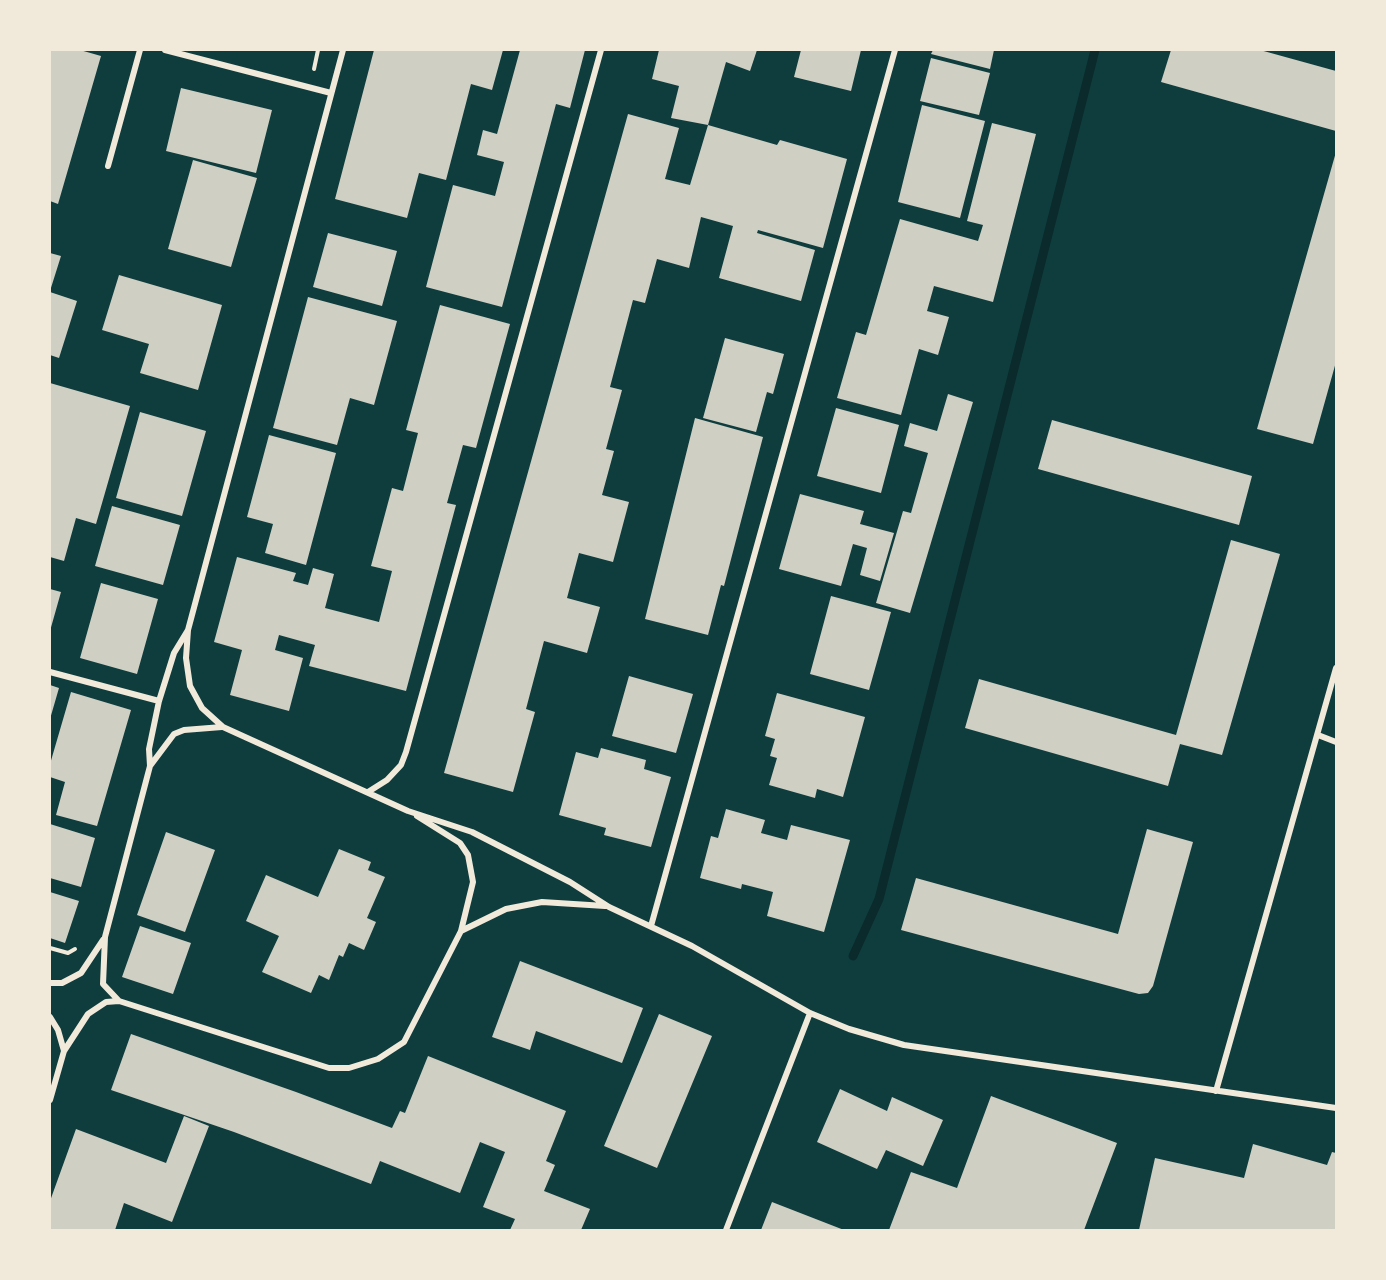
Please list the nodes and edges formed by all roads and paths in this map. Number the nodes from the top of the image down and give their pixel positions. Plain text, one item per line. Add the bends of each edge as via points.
1 (140, 50) edge
2 (165, 50) edge
3 (343, 50) edge
4 (601, 50) edge
5 (895, 50) edge
6 (331, 93) junction
7 (108, 166) dead end
8 (188, 630) junction
9 (1336, 668) edge
10 (50, 672) edge
11 (159, 701) junction
12 (223, 726) junction
13 (1318, 735) junction
14 (1336, 742) edge
15 (150, 766) junction
16 (368, 792) junction
17 (408, 811) junction
18 (609, 907) junction
19 (651, 926) junction
20 (462, 931) junction
21 (105, 937) junction
22 (50, 983) edge
23 (119, 1001) junction
24 (810, 1013) junction
25 (50, 1017) edge
26 (64, 1051) junction
27 (1216, 1091) junction
28 (50, 1100) edge
29 (1336, 1108) edge
30 (726, 1230) edge

1 - 7 street
2 - 6 street
3 - 6 street
4 - 16 street via 406,752 401,765 387,780
5 - 19 street
6 - 8 street
8 - 11 street via 174,653
8 - 12 street via 190,686 202,708
9 - 13 street
10 - 11 street
11 - 15 street via 148,749
12 - 15 street via 174,734
12 - 16 street
13 - 14 street
13 - 27 street
15 - 21 street
16 - 17 street
17 - 18 street via 472,832 570,882
17 - 20 street via 460,843 468,855 473,882
18 - 19 street
18 - 20 street via 542,902 506,909
19 - 24 street
20 - 23 street via 404,1042 378,1059 349,1068 329,1068
21 - 22 street via 81,973 62,983
21 - 23 street via 103,984
23 - 26 street via 106,1002 88,1014
24 - 27 street via 904,1045
24 - 30 street
25 - 26 street
26 - 28 street
27 - 29 street

